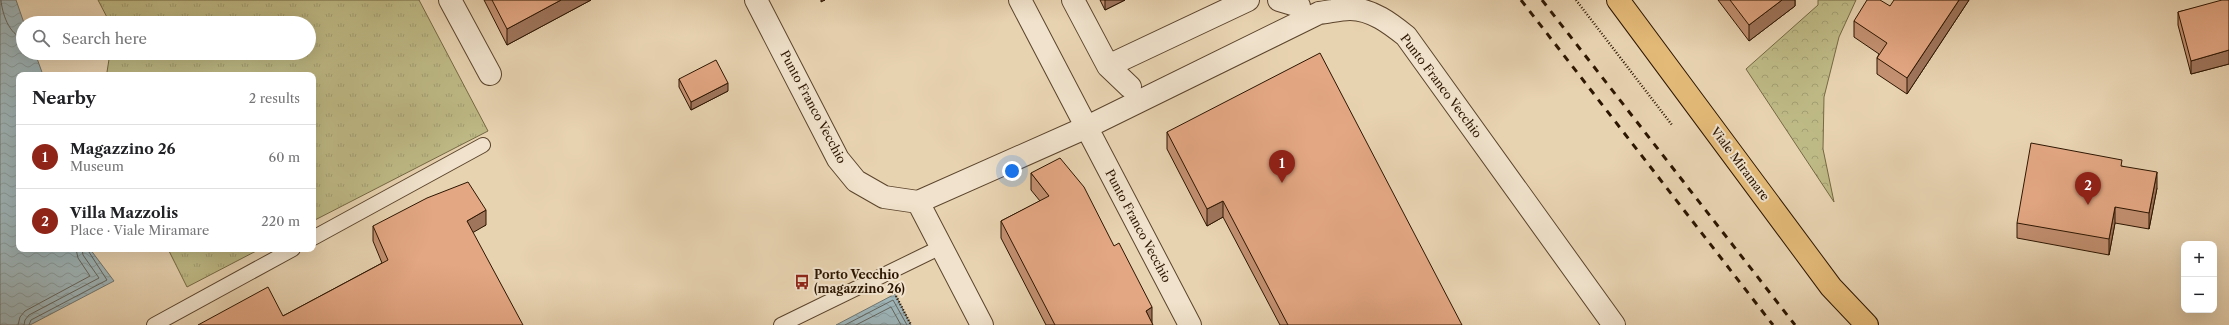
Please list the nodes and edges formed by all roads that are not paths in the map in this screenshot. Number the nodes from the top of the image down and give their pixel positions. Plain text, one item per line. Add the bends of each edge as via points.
1 (450, 0) edge
2 (756, 0) edge
3 (1020, 0) edge
4 (1073, 0) edge
5 (1248, 0) edge
6 (1618, 0) edge
7 (1108, 66) junction
8 (490, 74) dead end
9 (1130, 87) dead end
10 (1087, 128) junction
11 (483, 145) dead end
12 (918, 202) junction
13 (316, 236) edge
14 (941, 247) junction
15 (288, 252) edge
16 (154, 325) edge
17 (781, 325) edge
18 (982, 325) edge
19 (1190, 325) edge
20 (1614, 325) edge
21 (1867, 325) edge

1 - 8 street
2 - 12 street, Punto Franco Vecchio via 838,159 856,181 884,197
3 - 10 street, Punto Franco Vecchio
4 - 7 street
5 - 7 street
6 - 21 main road, Viale Miramare via 1831,288
7 - 9 street
10 - 12 street, Punto Franco Vecchio
10 - 19 street, Punto Franco Vecchio
10 - 20 street, Punto Franco Vecchio via 1319,13 1351,9 1373,14 1406,36
11 - 13 lane
12 - 14 street
14 - 17 lane
14 - 18 street
15 - 16 lane

